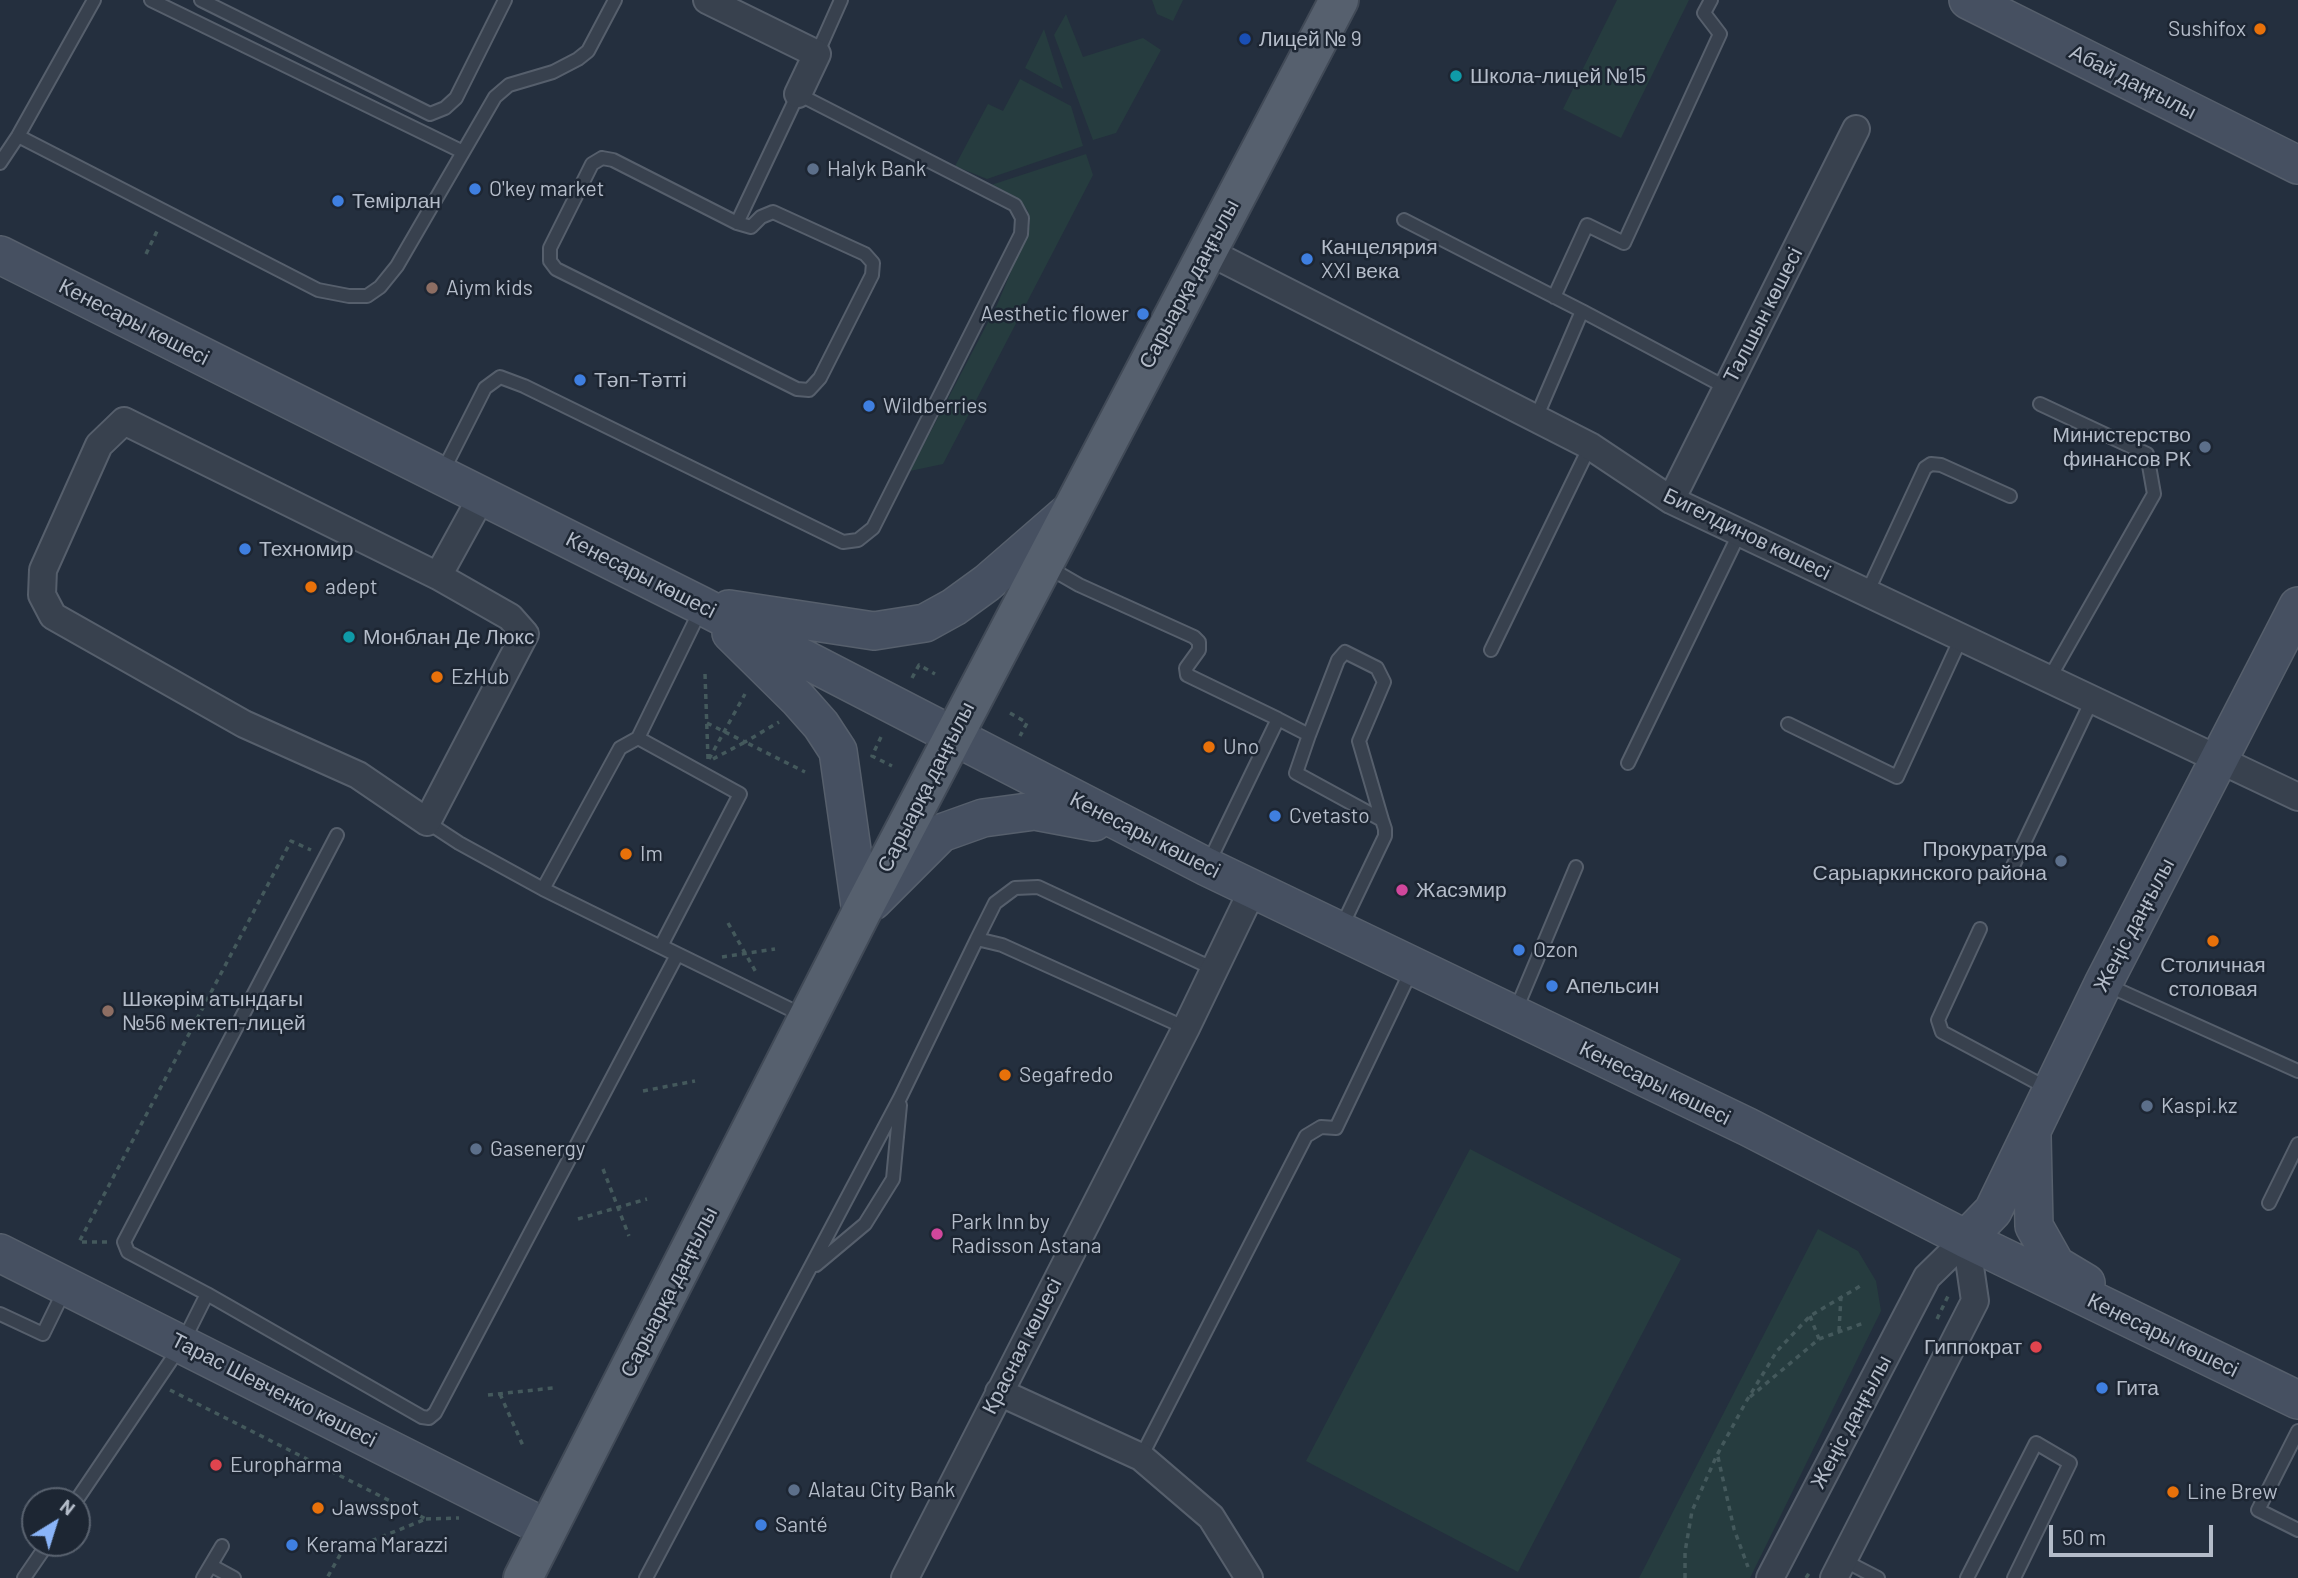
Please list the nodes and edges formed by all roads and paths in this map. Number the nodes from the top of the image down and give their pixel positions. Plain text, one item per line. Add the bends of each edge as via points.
1 (94, 0) edge
2 (151, 0) edge
3 (201, 0) edge
4 (615, 0) edge
5 (706, 0) edge
6 (841, 0) edge
7 (1711, 0) edge
8 (1968, 0) edge
9 (499, 2) edge
10 (1337, 2) edge
11 (817, 54) junction
12 (798, 94) junction
13 (1856, 130) dead end
14 (18, 136) junction
15 (463, 152) junction
16 (2289, 157) edge
17 (0, 163) edge
18 (2298, 176) edge
19 (166, 212) junction
20 (1404, 220) dead end
21 (737, 223) junction
22 (1207, 251) junction
23 (146, 254) dead end
24 (0, 255) edge
25 (1554, 297) junction
26 (1582, 311) junction
27 (1727, 388) junction
28 (2040, 404) dead end
29 (1536, 418) junction
30 (1590, 446) junction
31 (441, 477) junction
32 (482, 496) junction
33 (2010, 496) dead end
34 (1671, 500) junction
35 (1071, 510) junction
36 (1740, 532) junction
37 (1042, 564) junction
38 (438, 576) junction
39 (1867, 593) junction
40 (702, 606) junction
41 (2298, 606) edge
42 (1961, 638) junction
43 (1491, 650) dead end
44 (705, 674) dead end
45 (935, 674) dead end
46 (912, 678) dead end
47 (2049, 679) junction
48 (745, 694) dead end
49 (2092, 700) junction
50 (1010, 713) dead end
51 (789, 716) dead end
52 (1278, 719) junction
53 (707, 723) junction
54 (1788, 724) dead end
55 (725, 732) junction
56 (1310, 735) junction
57 (1020, 736) dead end
58 (881, 737) dead end
59 (952, 737) junction
60 (638, 738) junction
61 (745, 742) junction
62 (2220, 761) junction
63 (708, 762) junction
64 (1628, 763) dead end
65 (892, 766) dead end
66 (805, 772) dead end
67 (2298, 797) edge
68 (1381, 820) junction
69 (427, 822) junction
70 (1139, 832) junction
71 (337, 835) dead end
72 (326, 857) junction
73 (2013, 866) dead end
74 (1207, 867) junction
75 (1576, 867) dead end
76 (543, 889) junction
77 (1253, 889) junction
78 (861, 913) junction
79 (728, 923) dead end
80 (1980, 929) dead end
81 (1340, 931) junction
82 (977, 939) junction
83 (775, 949) dead end
84 (746, 953) junction
85 (677, 954) junction
86 (710, 959) dead end
87 (1414, 965) junction
88 (1214, 969) junction
89 (760, 979) dead end
90 (2103, 984) junction
91 (1514, 1015) junction
92 (808, 1018) junction
93 (1186, 1028) junction
94 (2298, 1071) edge
95 (695, 1081) dead end
96 (2051, 1090) junction
97 (643, 1091) dead end
98 (900, 1098) junction
99 (2032, 1130) junction
100 (2298, 1144) edge
101 (603, 1169) dead end
102 (648, 1199) dead end
103 (2269, 1203) dead end
104 (617, 1207) junction
105 (578, 1219) dead end
106 (629, 1236) dead end
107 (1966, 1239) junction
108 (124, 1242) junction
109 (0, 1253) edge
110 (810, 1270) junction
111 (1862, 1284) dead end
112 (66, 1286) junction
113 (207, 1293) junction
114 (1841, 1296) junction
115 (0, 1314) edge
116 (1810, 1315) junction
117 (1864, 1323) dead end
118 (1839, 1331) junction
119 (2162, 1335) junction
120 (1819, 1339) junction
121 (182, 1344) junction
122 (156, 1382) junction
123 (553, 1388) dead end
124 (999, 1392) junction
125 (500, 1394) junction
126 (488, 1395) dead end
127 (1747, 1400) junction
128 (2298, 1400) edge
129 (2298, 1431) edge
130 (524, 1448) dead end
131 (1717, 1454) junction
132 (1140, 1457) junction
133 (85, 1487) edge
134 (548, 1529) junction
135 (2298, 1530) edge
136 (222, 1546) dead end
137 (38, 1557) edge
138 (212, 1566) junction
139 (1838, 1569) edge
140 (1759, 1572) edge
141 (24, 1578) edge
142 (203, 1578) edge
143 (234, 1578) edge
144 (327, 1578) edge
145 (523, 1578) edge
146 (646, 1578) edge
147 (905, 1578) edge
148 (1249, 1578) edge
149 (1685, 1578) edge
150 (1878, 1578) edge
151 (1967, 1578) edge
152 (2014, 1578) edge

1 - 14 lane
2 - 15 lane
3 - 9 lane via 430,114 456,98
4 - 15 lane via 588,51 553,72 502,90
5 - 11 street
6 - 11 lane
7 - 25 lane via 1704,13 1720,34 1624,243 1587,225
8 - 16 main road, Абай даңғылы
10 - 22 main road, Сарыарқа даңғылы
11 - 12 street
12 - 21 lane
12 - 31 lane via 1015,205 1022,218 1021,234 873,528 858,540 843,542 500,377 485,388
13 - 27 street, Талшын көшесі
14 - 17 lane
14 - 19 lane
15 - 19 lane via 397,266 367,296 318,290
16 - 18 main road, Абай даңғылы
19 - 23 path
20 - 25 lane
21 - 21 lane via 602,158 592,164 550,248 550,261 556,269 796,390 809,390 820,378 872,275 873,263 865,254 773,212 751,227
22 - 29 street, Бигелдинов көшесі
22 - 35 main road, Сарыарқа даңғылы
24 - 31 main road, Кенесары көшесі
25 - 26 lane
26 - 27 lane
26 - 29 lane
27 - 34 street, Талшын көшесі
28 - 47 lane via 2147,454 2154,494
29 - 30 street, Бигелдинов көшесі
30 - 34 street, Бигелдинов көшесі
30 - 43 lane
31 - 32 main road, Кенесары көшесі
32 - 38 street
32 - 40 main road, Кенесары көшесі
33 - 39 lane via 1941,465 1925,468
34 - 36 street, Бигелдинов көшесі
35 - 37 main road, Сарыарқа даңғылы
35 - 40 main road via 987,583 925,623 874,631
36 - 39 street, Бигелдинов көшесі
36 - 64 lane
37 - 52 lane via 1194,637 1199,650 1186,668 1187,675
37 - 59 main road, Сарыарқа даңғылы
38 - 69 street via 510,617 525,634
38 - 69 street via 124,421 99,445 43,570 42,583 42,595 53,616 244,724 358,775
39 - 42 street, Бигелдинов көшесі
40 - 59 main road, Кенесары көшесі
40 - 60 lane
40 - 78 main road via 798,699 838,751
41 - 62 main road, Жеңіс даңғылы
42 - 47 street, Бигелдинов көшесі
42 - 54 lane via 1897,777
44 - 53 path
45 - 46 path via 919,665
47 - 49 street, Бигелдинов көшесі
48 - 55 path
49 - 62 street, Бигелдинов көшесі
49 - 73 lane
50 - 57 path via 1027,723
51 - 61 path
52 - 56 lane
52 - 74 lane
53 - 55 path
53 - 63 path
55 - 61 path
55 - 63 path
56 - 68 lane via 1296,773
56 - 68 lane via 1345,652 1377,668 1384,682 1359,741
58 - 65 path via 872,756
59 - 70 main road, Кенесары көшесі
59 - 78 main road, Сарыарқа даңғылы
60 - 76 lane via 620,748
60 - 85 lane via 740,794 661,946
61 - 63 path
61 - 66 path
62 - 67 street, Бигелдинов көшесі
62 - 90 main road, Жеңіс даңғылы
68 - 81 lane via 1385,836
69 - 76 lane
70 - 74 main road, Кенесары көшесі
70 - 78 main road via 1035,811 983,818 941,833
71 - 72 lane
72 - 108 lane
72 - 108 path via 291,841 79,1242
74 - 77 main road, Кенесары көшесі
75 - 91 lane
76 - 85 lane
77 - 81 main road, Кенесары көшесі
77 - 88 street, Красная көшесі
78 - 92 main road, Сарыарқа даңғылы
79 - 84 path
80 - 96 lane via 1938,1020 1942,1032
81 - 87 main road, Кенесары көшесі
82 - 88 lane via 995,903 1015,888 1038,887
82 - 93 lane via 1002,945
82 - 98 lane
83 - 84 path
84 - 86 path
84 - 89 path
85 - 92 lane
85 - 113 lane via 429,1418
87 - 91 main road, Кенесары көшесі
87 - 132 lane via 1336,1128 1321,1127 1306,1136
88 - 93 street, Красная көшесі
90 - 94 lane
90 - 96 main road, Жеңіс даңғылы
91 - 107 main road, Кенесары көшесі via 1748,1127
92 - 134 main road, Сарыарқа даңғылы
93 - 124 street, Красная көшесі
95 - 97 path
96 - 99 main road, Жеңіс даңғылы
98 - 110 lane
98 - 110 lane via 893,1179 865,1224
99 - 107 main road, Жеңіс даңғылы via 1993,1210
99 - 119 main road via 2034,1226 2056,1265
100 - 103 lane
101 - 104 path
102 - 104 path
104 - 105 path
104 - 106 path
107 - 119 main road, Кенесары көшесі
107 - 139 street via 1975,1301
107 - 140 street, Жеңіс даңғылы via 1927,1277
108 - 113 lane via 128,1252
109 - 112 main road, Тарас Шевченко көшесі
110 - 146 lane
111 - 114 path
112 - 115 lane via 43,1334
112 - 121 main road, Тарас Шевченко көшесі
113 - 121 lane
114 - 116 path
114 - 118 path
116 - 120 path
116 - 127 path via 1777,1351
117 - 118 path
118 - 120 path
119 - 128 main road, Кенесары көшесі
120 - 127 path
121 - 122 lane
121 - 134 main road, Тарас Шевченко көшесі
122 - 133 lane
122 - 144 path via 426,1519 341,1553
123 - 125 path
124 - 132 street
124 - 147 street, Красная көшесі
125 - 126 path
125 - 130 path
127 - 131 path
129 - 135 lane via 2258,1510
131 - 140 path via 1734,1529
131 - 149 path via 1692,1511
132 - 148 street via 1211,1517
134 - 145 main road, Сарыарқа даңғылы
136 - 138 lane
137 - 141 lane
138 - 142 lane
138 - 143 lane
139 - 150 lane
151 - 152 lane via 2036,1443 2070,1464

